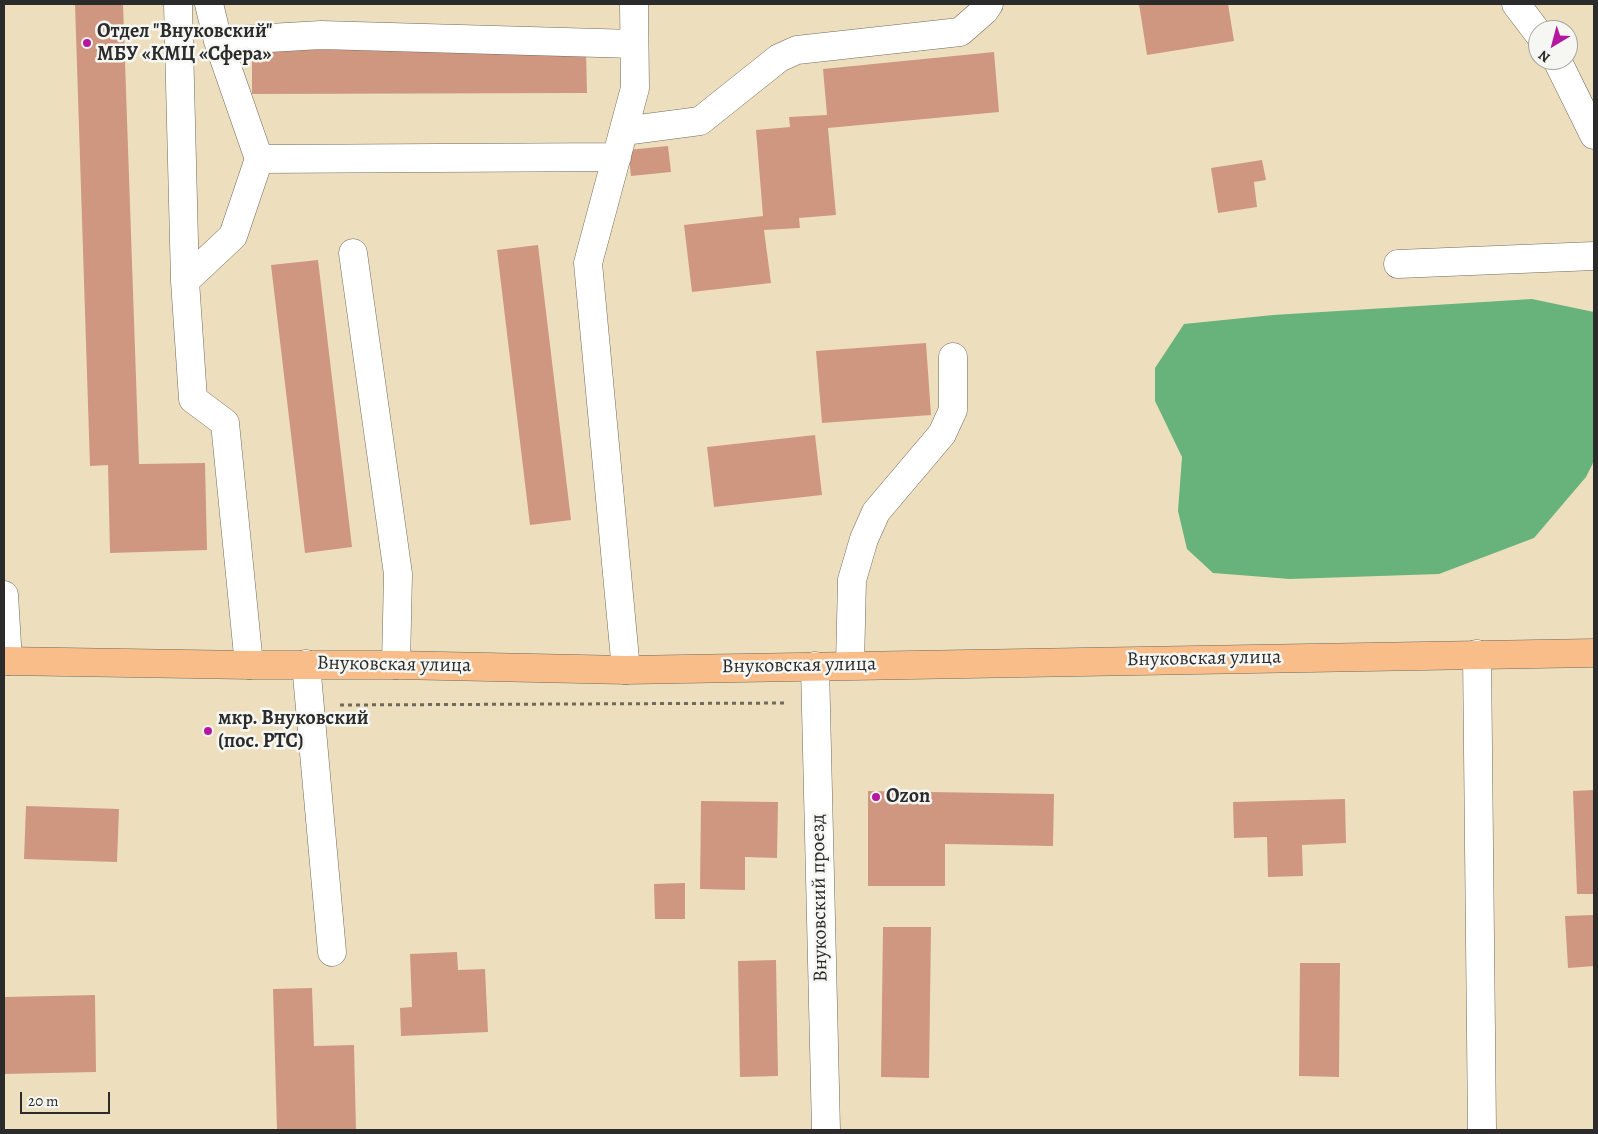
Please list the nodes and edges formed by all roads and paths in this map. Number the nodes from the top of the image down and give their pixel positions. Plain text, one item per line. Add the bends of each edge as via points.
1 (178, 4) edge
2 (209, 4) edge
3 (634, 4) edge
4 (989, 4) edge
5 (1516, 4) edge
6 (1528, 20) edge
7 (218, 41) junction
8 (634, 44) junction
9 (1562, 70) edge
10 (1594, 136) edge
11 (620, 144) junction
12 (259, 159) junction
13 (353, 252) dead end
14 (1594, 256) edge
15 (1398, 264) dead end
16 (185, 281) junction
17 (953, 357) dead end
18 (4, 595) edge
19 (4, 608) edge
20 (1594, 652) edge
21 (1477, 654) junction
22 (6, 661) edge
23 (306, 664) junction
24 (249, 665) junction
25 (396, 665) junction
26 (850, 665) junction
27 (816, 666) junction
28 (626, 670) junction
29 (816, 703) junction
30 (310, 705) junction
31 (332, 952) dead end
32 (826, 1130) edge
33 (1482, 1130) edge

1 - 16 street
2 - 7 street
3 - 8 street
4 - 11 street via 960,32 797,50 780,58 700,121
5 - 6 street
7 - 8 street via 321,35
7 - 12 street
8 - 11 street via 635,88
9 - 10 street
11 - 12 street
11 - 28 street via 588,262
12 - 16 street via 233,236
13 - 25 street via 398,574
14 - 15 street
16 - 24 street via 193,399 225,423
17 - 26 street via 953,410 942,434 876,512 864,539 852,580
18 - 19 street
19 - 22 street
20 - 21 main road, Внуковская улица
21 - 26 main road, Внуковская улица
21 - 33 street
22 - 24 main road, Внуковская улица
23 - 24 main road, Внуковская улица
23 - 25 main road, Внуковская улица
23 - 30 street
25 - 28 main road, Внуковская улица
26 - 27 main road, Внуковская улица
27 - 28 main road, Внуковская улица
27 - 29 street, Внуковский проезд
29 - 30 path
29 - 32 street, Внуковский проезд
30 - 31 street

